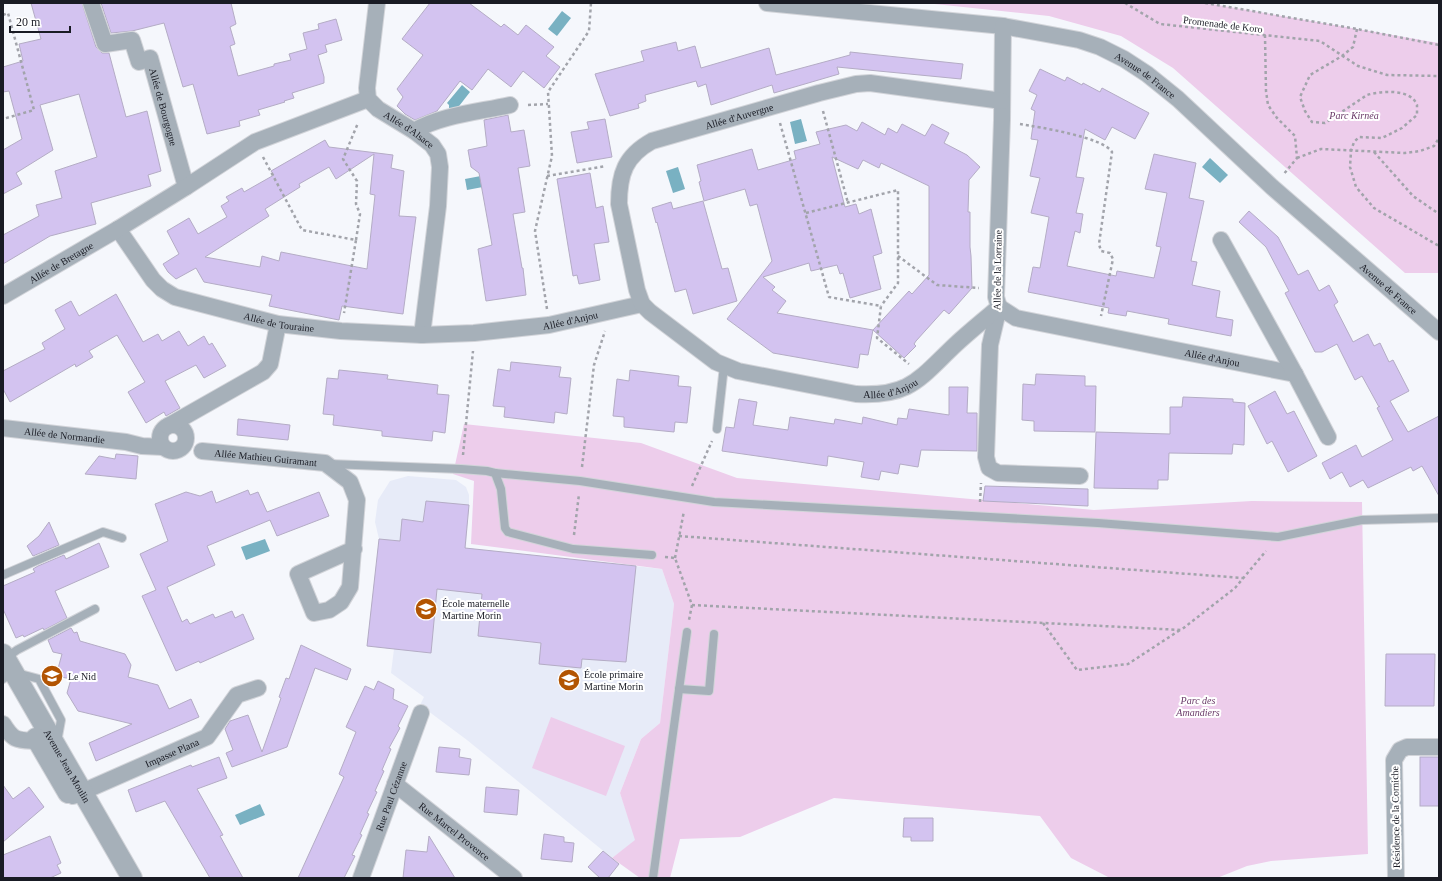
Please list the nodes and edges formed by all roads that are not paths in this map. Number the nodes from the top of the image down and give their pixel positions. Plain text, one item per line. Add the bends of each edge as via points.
1 (91, 3) edge
2 (377, 3) edge
3 (767, 3) edge
4 (1003, 26) junction
5 (368, 100) junction
6 (1002, 101) junction
7 (510, 105) dead end
8 (414, 131) junction
9 (186, 188) junction
10 (118, 229) junction
11 (1221, 240) dead end
12 (3, 296) edge
13 (642, 304) junction
14 (999, 307) junction
15 (278, 324) junction
16 (474, 332) joint
17 (1439, 332) edge
18 (422, 335) junction
19 (724, 366) junction
20 (1295, 374) junction
21 (202, 407) junction
22 (3, 428) edge
23 (165, 428) junction
24 (717, 429) road end
25 (1328, 437) dead end
26 (184, 440) junction
27 (126, 442) junction
28 (163, 447) junction
29 (325, 463) junction
30 (495, 473) junction
31 (1080, 476) dead end
32 (1439, 518) edge
33 (122, 538) dead end
34 (354, 549) dead end
35 (652, 555) road end
36 (3, 575) edge
37 (95, 609) dead end
38 (687, 632) road end
39 (714, 634) dead end
40 (5, 667) edge
41 (258, 688) dead end
42 (679, 689) junction
43 (421, 713) dead end
44 (3, 724) edge
45 (37, 741) junction
46 (1439, 747) edge
47 (395, 784) junction
48 (76, 795) junction
49 (117, 878) edge
50 (132, 878) edge
51 (360, 878) edge
52 (514, 878) edge
53 (654, 878) edge
54 (1396, 878) edge

1 - 9 street, Allée de Bourgogne via 105,44 132,40 138,62 150,58
2 - 5 street via 367,88
3 - 4 street, Avenue de France
4 - 6 street, Allée de la Lorraine
4 - 17 street, Avenue de France via 1078,40 1100,47 1147,74
5 - 8 street, Allée d'Alsace via 378,110
5 - 9 street via 255,142
6 - 13 street, Allée d'Auvergne via 870,83 856,84 652,141 641,147 627,163 622,177 619,204
6 - 14 street, Allée de la Lorraine via 996,290
7 - 8 street via 440,120
8 - 18 street, Allée d'Alsace via 432,145 438,154 440,167 438,206
9 - 10 street
10 - 12 street, Allée de Bretagne
10 - 15 street, Allée de Touraine via 162,289 176,297
11 - 20 street
13 - 16 street, Allée d'Anjou via 549,325
13 - 19 street, Allée d'Anjou
14 - 19 street, Allée d'Anjou via 924,376 911,386 892,392 876,395 856,394
14 - 20 street, Allée d'Anjou via 1016,318
14 - 31 street, Allée de la Lorraine via 990,345 986,457 989,468 998,473
15 - 18 street, Allée de Touraine via 341,331
15 - 21 street, Allée de Normandie via 270,364 263,372
16 - 18 street, Allée de Touraine
19 - 24 lane
20 - 25 street
21 - 23 street, Allée de Normandie
21 - 26 street, Allée de Normandie
22 - 27 street, Allée de Normandie
23 - 26 street via 175,425
23 - 27 street, Allée de Normandie
23 - 28 street via 160,439
26 - 28 street via 173,452
26 - 29 street, Allée Mathieu Guiramant via 202,451
27 - 28 street, Allée de Normandie
29 - 30 lane
29 - 34 street, Allée Mathieu Guiramant via 350,482 357,500
30 - 32 lane via 580,481 714,502 1098,523 1278,537 1362,520
30 - 35 lane via 501,489 505,528 508,532 573,549
33 - 36 lane via 103,532
37 - 40 lane via 17,650
38 - 42 lane
39 - 42 lane via 709,691
40 - 45 street, Avenue Jean Moulin
40 - 48 street, Avenue Jean Moulin via 56,746
41 - 48 street, Impasse Plana via 237,695 207,738
42 - 53 lane
43 - 47 street, Rue Paul Cézanne
44 - 45 street, Avenue Jean Moulin via 18,740
45 - 48 street, Avenue Jean Moulin
46 - 54 street, Résidence de la Corniche via 1407,747 1400,750 1394,760
47 - 51 street, Rue Paul Cézanne
47 - 52 street, Rue Marcel Provence
48 - 49 street, Avenue Jean Moulin
48 - 50 street, Avenue Jean Moulin

